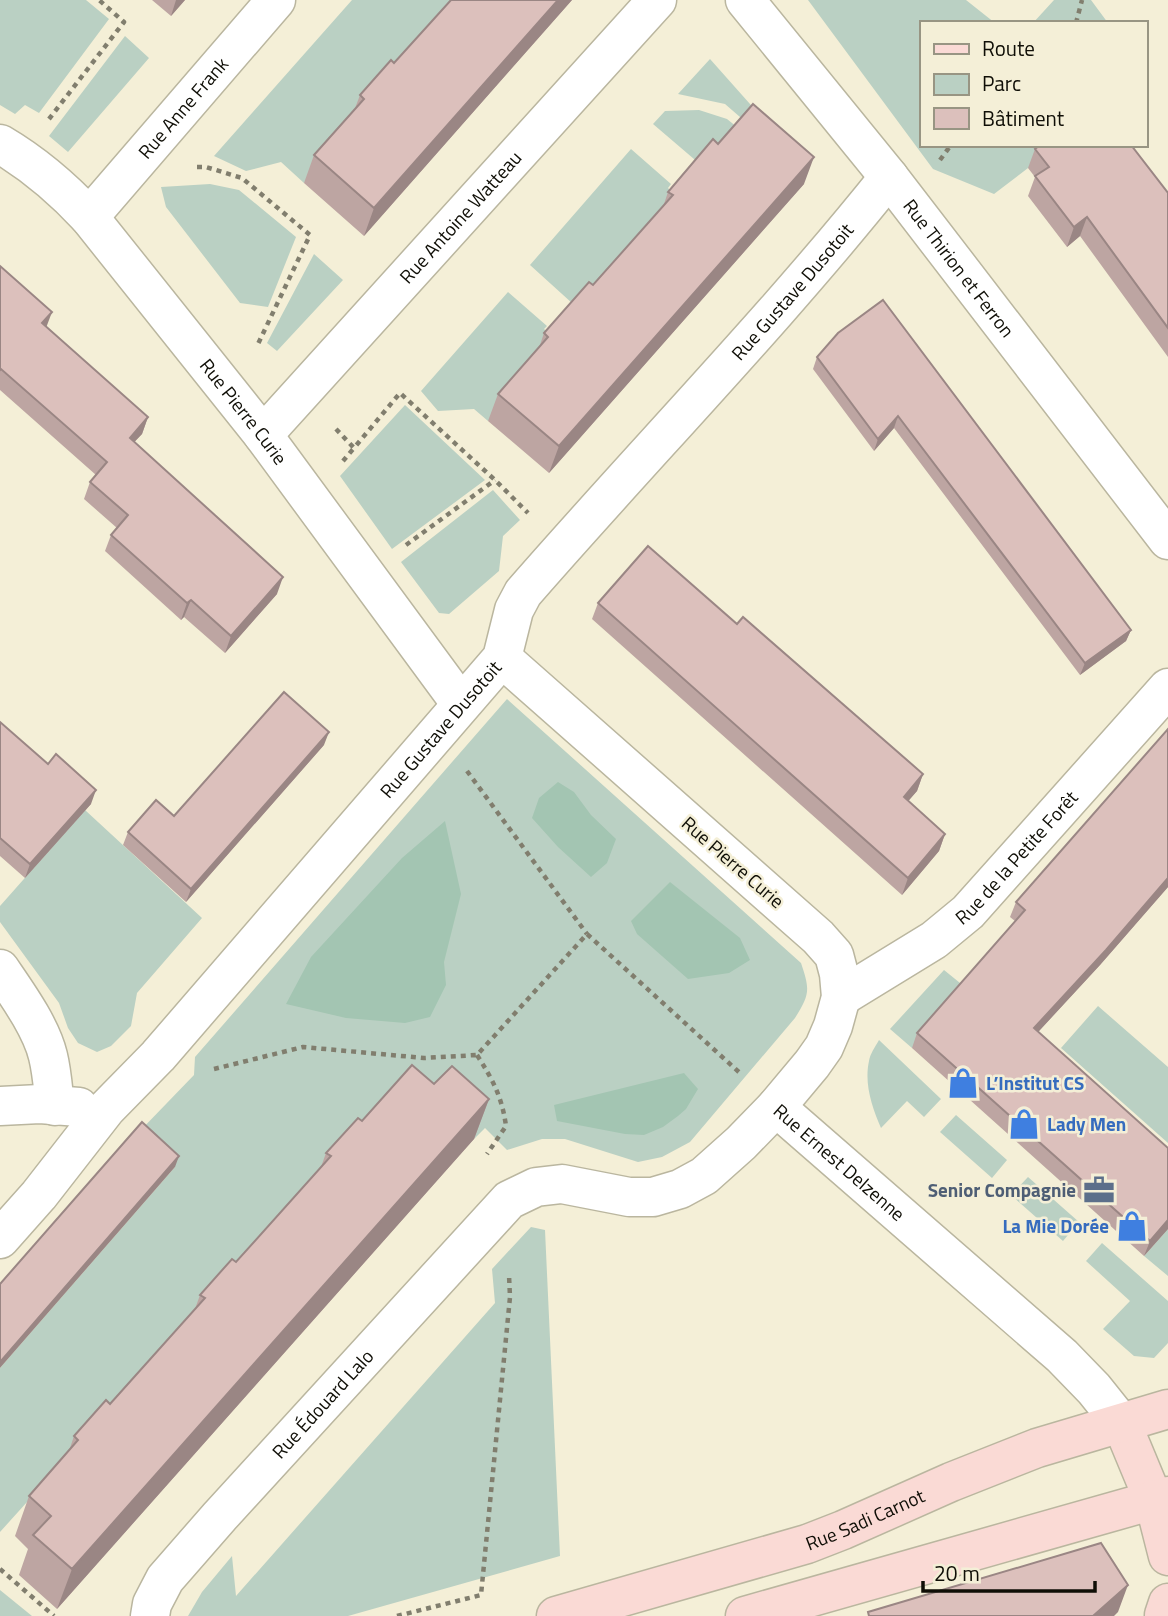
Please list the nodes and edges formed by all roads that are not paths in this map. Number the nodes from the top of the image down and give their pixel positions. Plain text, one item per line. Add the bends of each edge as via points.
1 (276, 0) edge
2 (657, 0) edge
3 (745, 0) edge
4 (10, 150) edge
5 (889, 177) junction
6 (89, 217) junction
7 (263, 435) junction
8 (1168, 540) edge
9 (502, 658) junction
10 (1168, 688) edge
11 (449, 718) junction
12 (0, 970) edge
13 (841, 997) junction
14 (0, 1105) edge
15 (55, 1106) junction
16 (776, 1107) junction
17 (106, 1109) junction
18 (499, 1210) joint
19 (0, 1239) edge
20 (1168, 1409) edge
21 (1122, 1424) junction
22 (1161, 1499) edge
23 (1168, 1556) edge
24 (150, 1616) edge
25 (556, 1616) edge
26 (745, 1616) edge

1 - 6 street, Rue Anne Frank
2 - 7 street, Rue Antoine Watteau
3 - 5 street, Rue Thirion et Ferron
4 - 6 street, Rue Pierre Curie via 64,190
5 - 8 street, Rue Thirion et Ferron
5 - 9 street, Rue Gustave Dusotoit via 789,296 523,593
6 - 7 street, Rue Pierre Curie
7 - 11 street, Rue Pierre Curie
9 - 11 street, Rue Gustave Dusotoit
9 - 13 street, Rue Pierre Curie via 818,937 834,956
10 - 13 street, Rue de la Petite Forêt via 968,912 934,940
11 - 17 street, Rue Gustave Dusotoit via 158,1056
12 - 15 street via 48,1054
13 - 16 street, Rue Pierre Curie via 824,1047
14 - 15 street
15 - 17 street
16 - 18 street, Rue Ernest Delzenne via 704,1176 680,1189 653,1197 629,1197 562,1184 536,1187
16 - 21 street, Rue Ernest Delzenne via 1062,1356
17 - 19 street, Rue Gustave Dusotoit
18 - 24 street, Rue Édouard Lalo via 165,1579
20 - 21 main road, Rue Sadi Carnot
21 - 22 main road
21 - 25 main road, Rue Sadi Carnot via 1025,1453 807,1544
22 - 23 main road
22 - 26 main road

